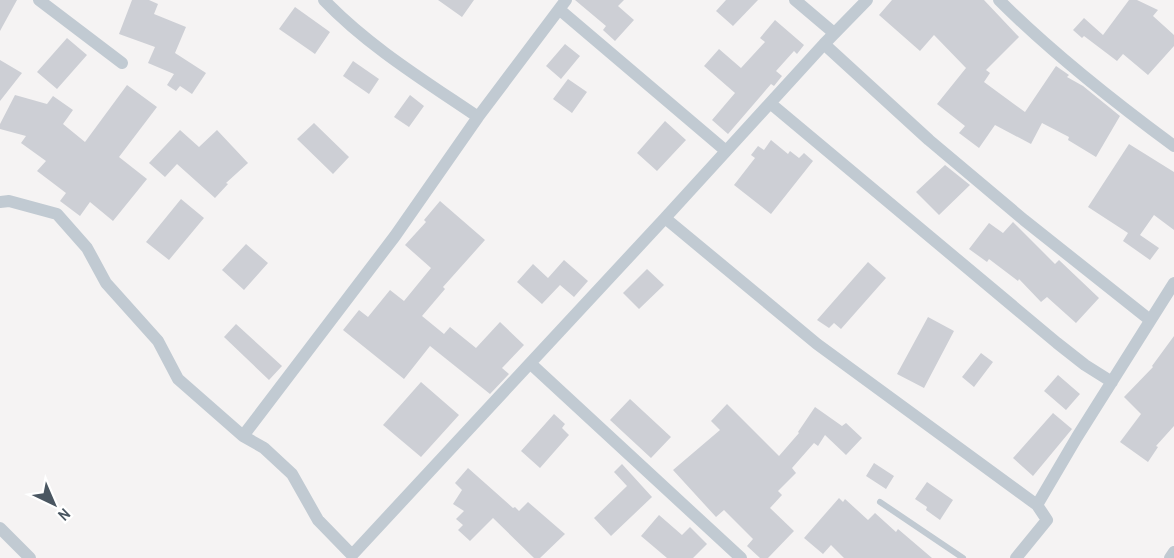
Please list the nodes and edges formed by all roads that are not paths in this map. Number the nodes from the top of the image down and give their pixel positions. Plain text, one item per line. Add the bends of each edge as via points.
1 (39, 0) edge
2 (324, 0) edge
3 (795, 0) edge
4 (867, 0) edge
5 (999, 0) edge
6 (563, 5) edge
7 (834, 33) junction
8 (824, 44) junction
9 (122, 63) dead end
10 (770, 103) junction
11 (478, 117) junction
12 (1174, 146) edge
13 (726, 151) junction
14 (0, 202) edge
15 (665, 218) junction
16 (1174, 282) edge
17 (1150, 320) junction
18 (531, 364) junction
19 (1112, 382) junction
20 (243, 436) junction
21 (880, 502) dead end
22 (1037, 505) junction
23 (0, 528) edge
24 (1174, 552) edge
25 (352, 557) edge
26 (30, 558) edge
27 (741, 558) edge
28 (963, 558) edge
29 (1016, 558) edge
30 (1170, 558) edge

1 - 9 street
2 - 11 street via 374,44
3 - 7 street
4 - 7 street
5 - 12 street via 1109,98
6 - 11 street
6 - 13 street
7 - 8 street
8 - 10 street
8 - 17 street via 929,140
10 - 13 street
10 - 19 street via 1057,343
11 - 20 street
13 - 15 street
14 - 20 street via 57,214 87,248 106,283 158,341 178,379
15 - 18 street
15 - 22 street via 817,344
16 - 17 street
17 - 19 street
18 - 25 street
18 - 27 street
19 - 22 street
20 - 25 street via 264,448 292,474 318,520
21 - 28 lane
22 - 29 street via 1047,520
23 - 26 street
24 - 30 street

